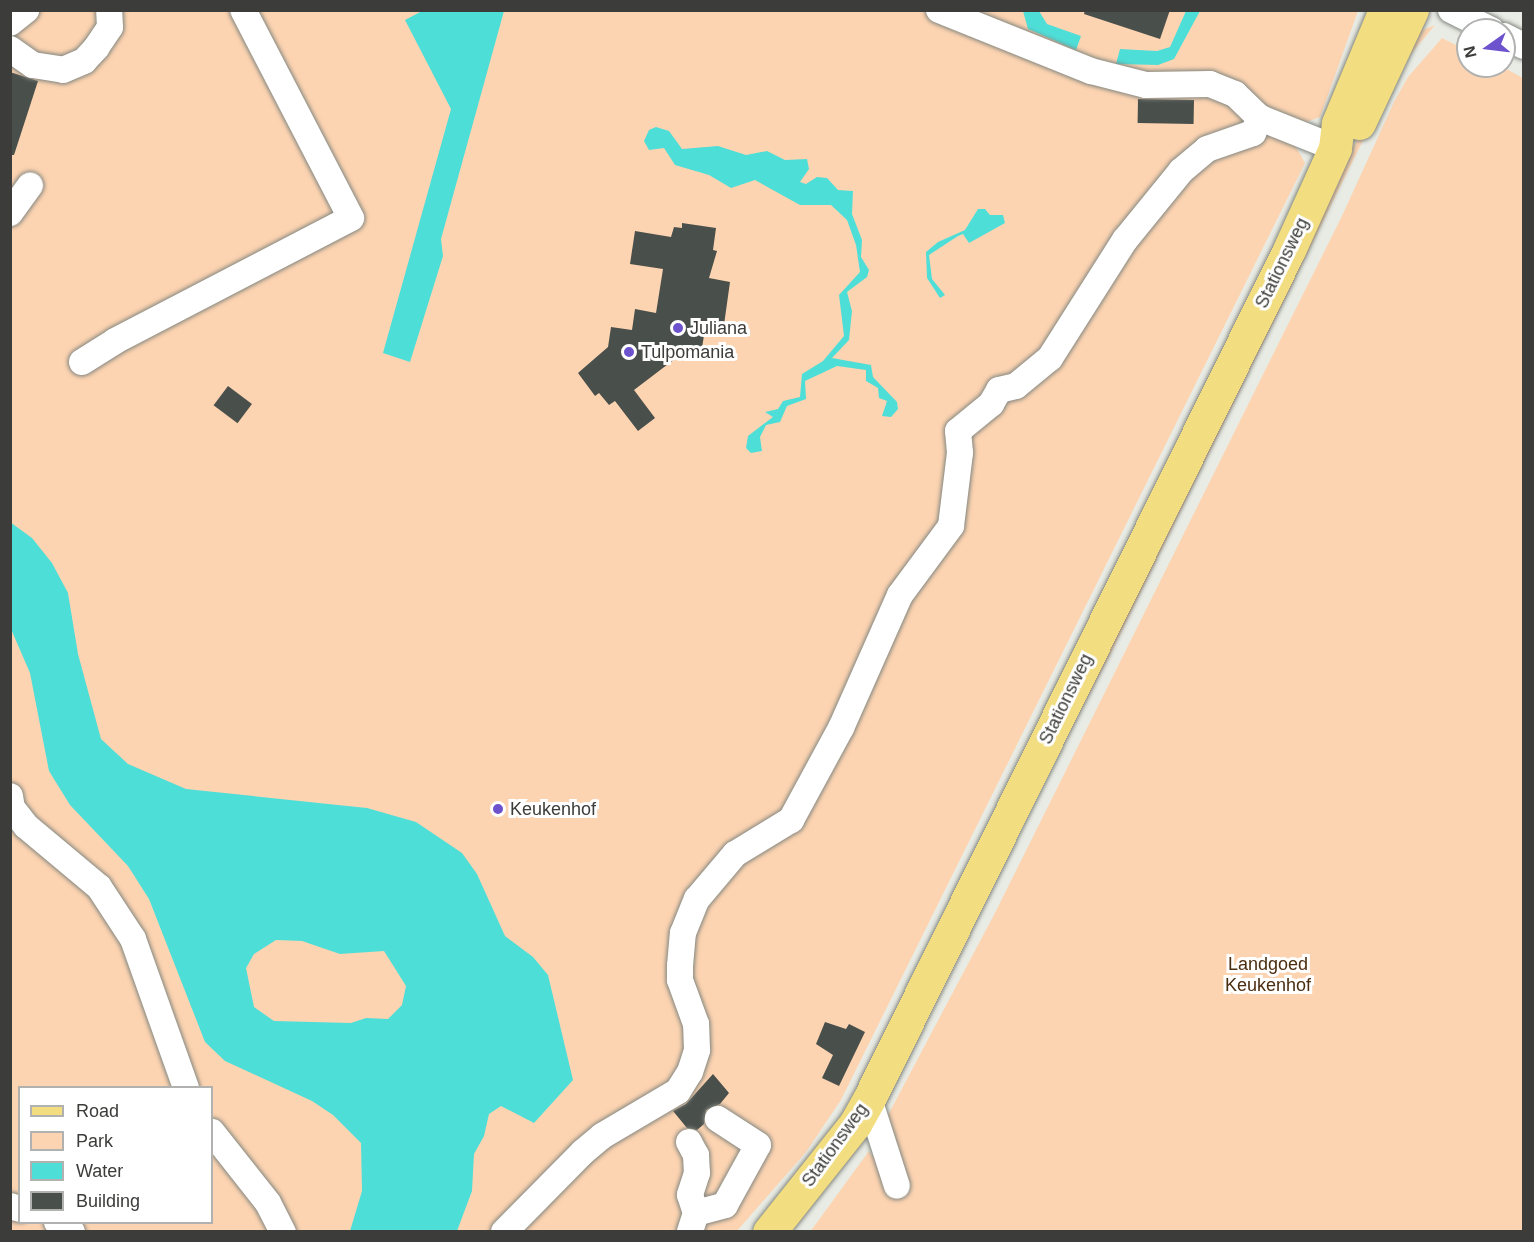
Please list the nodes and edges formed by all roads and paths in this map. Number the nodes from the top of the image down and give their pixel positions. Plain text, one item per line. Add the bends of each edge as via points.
1 (26, 10) edge
2 (109, 10) edge
3 (243, 10) edge
4 (939, 10) edge
5 (1384, 10) edge
6 (1412, 10) edge
7 (1451, 10) edge
8 (971, 15) edge
9 (1467, 18) edge
10 (10, 23) edge
11 (10, 49) edge
12 (1260, 118) junction
13 (1335, 148) junction
14 (30, 185) dead end
15 (10, 213) edge
16 (82, 362) dead end
17 (10, 796) edge
18 (185, 1086) edge
19 (869, 1099) junction
20 (718, 1119) dead end
21 (213, 1133) edge
22 (689, 1142) dead end
23 (897, 1186) dead end
24 (693, 1222) edge
25 (283, 1232) edge
26 (504, 1232) edge
27 (769, 1232) edge

1 - 10 street
2 - 11 street via 111,27 96,48 84,61 63,70 33,65
3 - 16 street via 351,218
4 - 8 street
5 - 13 main road, Stationsweg via 1338,123
6 - 13 main road, Stationsweg via 1354,133
7 - 9 street
8 - 12 street via 1046,55 1113,77 1146,85 1210,84 1235,94
12 - 13 street
12 - 26 street via 1253,133 1207,149 1181,171 1125,240 1050,358 1017,386 999,390 991,405 958,431 960,453 951,526 900,595 841,728 791,820 735,854 697,899 683,933 680,966 686,1002 696,1024 697,1050 690,1072 678,1091 602,1136 583,1152
13 - 19 main road, Stationsweg via 1289,250
14 - 15 street
17 - 18 street via 12,808 26,826 99,887 133,939
19 - 23 street
19 - 27 main road, Stationsweg via 855,1124
20 - 24 street via 758,1145 725,1205
21 - 25 street via 268,1203
22 - 24 street via 696,1155 697,1173 690,1195

